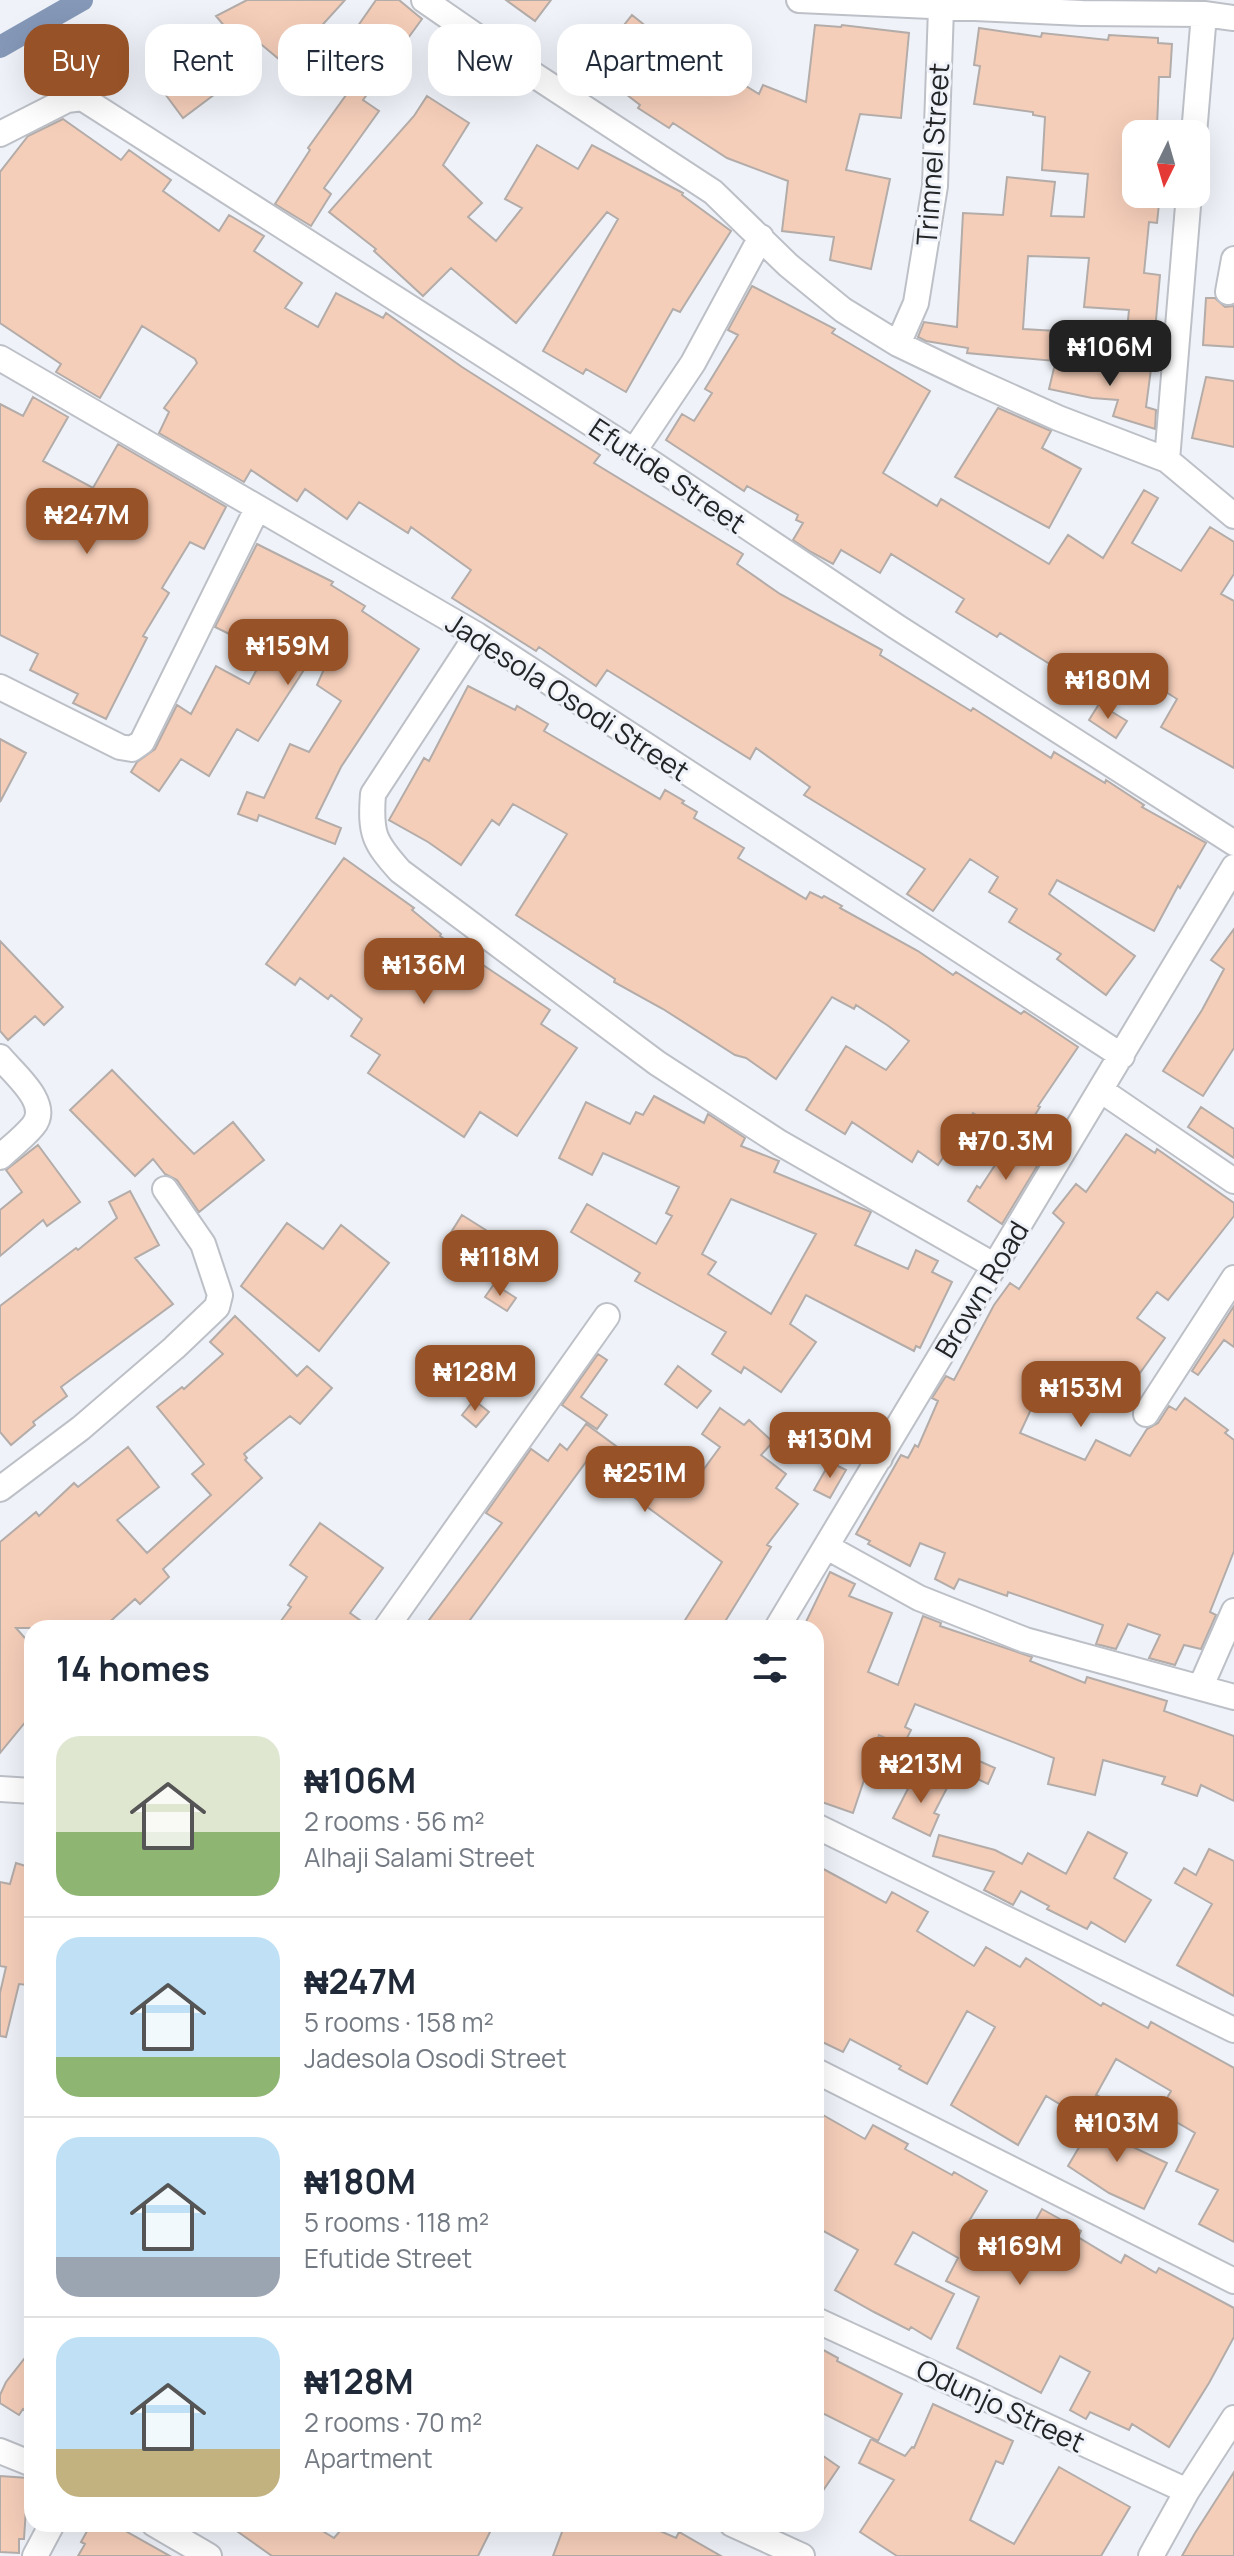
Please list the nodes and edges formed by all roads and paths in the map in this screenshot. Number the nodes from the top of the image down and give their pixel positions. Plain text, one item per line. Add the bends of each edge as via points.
1 (424, 0) edge
2 (799, 0) edge
3 (863, 2) edge
4 (941, 8) junction
5 (1204, 14) junction
6 (1234, 18) edge
7 (1195, 120) edge
8 (0, 134) edge
9 (1188, 208) edge
10 (761, 237) junction
11 (1234, 259) edge
12 (1228, 292) dead end
13 (898, 344) junction
14 (0, 358) edge
15 (634, 451) junction
16 (1167, 460) junction
17 (257, 509) junction
18 (1234, 516) edge
19 (477, 635) junction
20 (0, 687) edge
21 (1234, 843) edge
22 (1234, 867) edge
23 (1122, 1056) junction
24 (0, 1057) edge
25 (1102, 1091) junction
26 (0, 1157) edge
27 (1234, 1181) edge
28 (165, 1189) dead end
29 (995, 1266) junction
30 (1234, 1278) edge
31 (607, 1316) dead end
32 (1146, 1414) dead end
33 (815, 1428) dead end
34 (880, 1458) junction
35 (0, 1489) edge
36 (827, 1547) junction
37 (1234, 1611) edge
38 (392, 1620) edge
39 (782, 1620) edge
40 (1201, 1686) junction
41 (1234, 1697) edge
42 (0, 1789) edge
43 (24, 1790) edge
44 (824, 1830) edge
45 (1234, 2030) edge
46 (824, 2075) edge
47 (1234, 2281) edge
48 (824, 2324) edge
49 (1234, 2418) edge
50 (0, 2451) edge
51 (24, 2461) edge
52 (1187, 2491) junction
53 (48, 2532) edge
54 (168, 2532) edge
55 (750, 2532) edge
56 (35, 2556) edge
57 (209, 2556) edge
58 (802, 2556) edge
59 (1151, 2556) edge

1 - 10 street via 713,192
2 - 3 street
3 - 4 street
4 - 5 street
4 - 13 street, Trimnel Street via 935,186 916,303
5 - 6 street
5 - 7 street
8 - 15 street, Efutide Street via 67,100 82,98
9 - 16 street
10 - 13 street via 843,310
10 - 15 street via 693,363
11 - 12 street
13 - 16 street via 1058,418
14 - 17 street, Jadesola Osodi Street
15 - 21 street, Efutide Street
16 - 18 street
17 - 19 street, Jadesola Osodi Street
17 - 20 street via 142,742 132,749
19 - 23 street, Jadesola Osodi Street
19 - 29 street via 373,794 371,821 378,847 400,871 657,1063 780,1143
22 - 23 street, Brown Road
23 - 25 street, Brown Road
24 - 26 street via 40,1111 36,1124
25 - 27 street
25 - 29 street, Brown Road
28 - 35 street via 203,1244 220,1295 217,1307 81,1428
29 - 34 street, Brown Road
30 - 32 street
31 - 38 street
33 - 34 street via 837,1432
34 - 36 street, Brown Road
36 - 39 street, Brown Road
36 - 40 street via 919,1598 1025,1640
37 - 40 street
40 - 41 street
42 - 43 street
44 - 45 street
46 - 47 street
48 - 52 street, Odunjo Street
49 - 52 street
50 - 51 street
52 - 59 street
53 - 56 street
54 - 57 street
55 - 58 street

